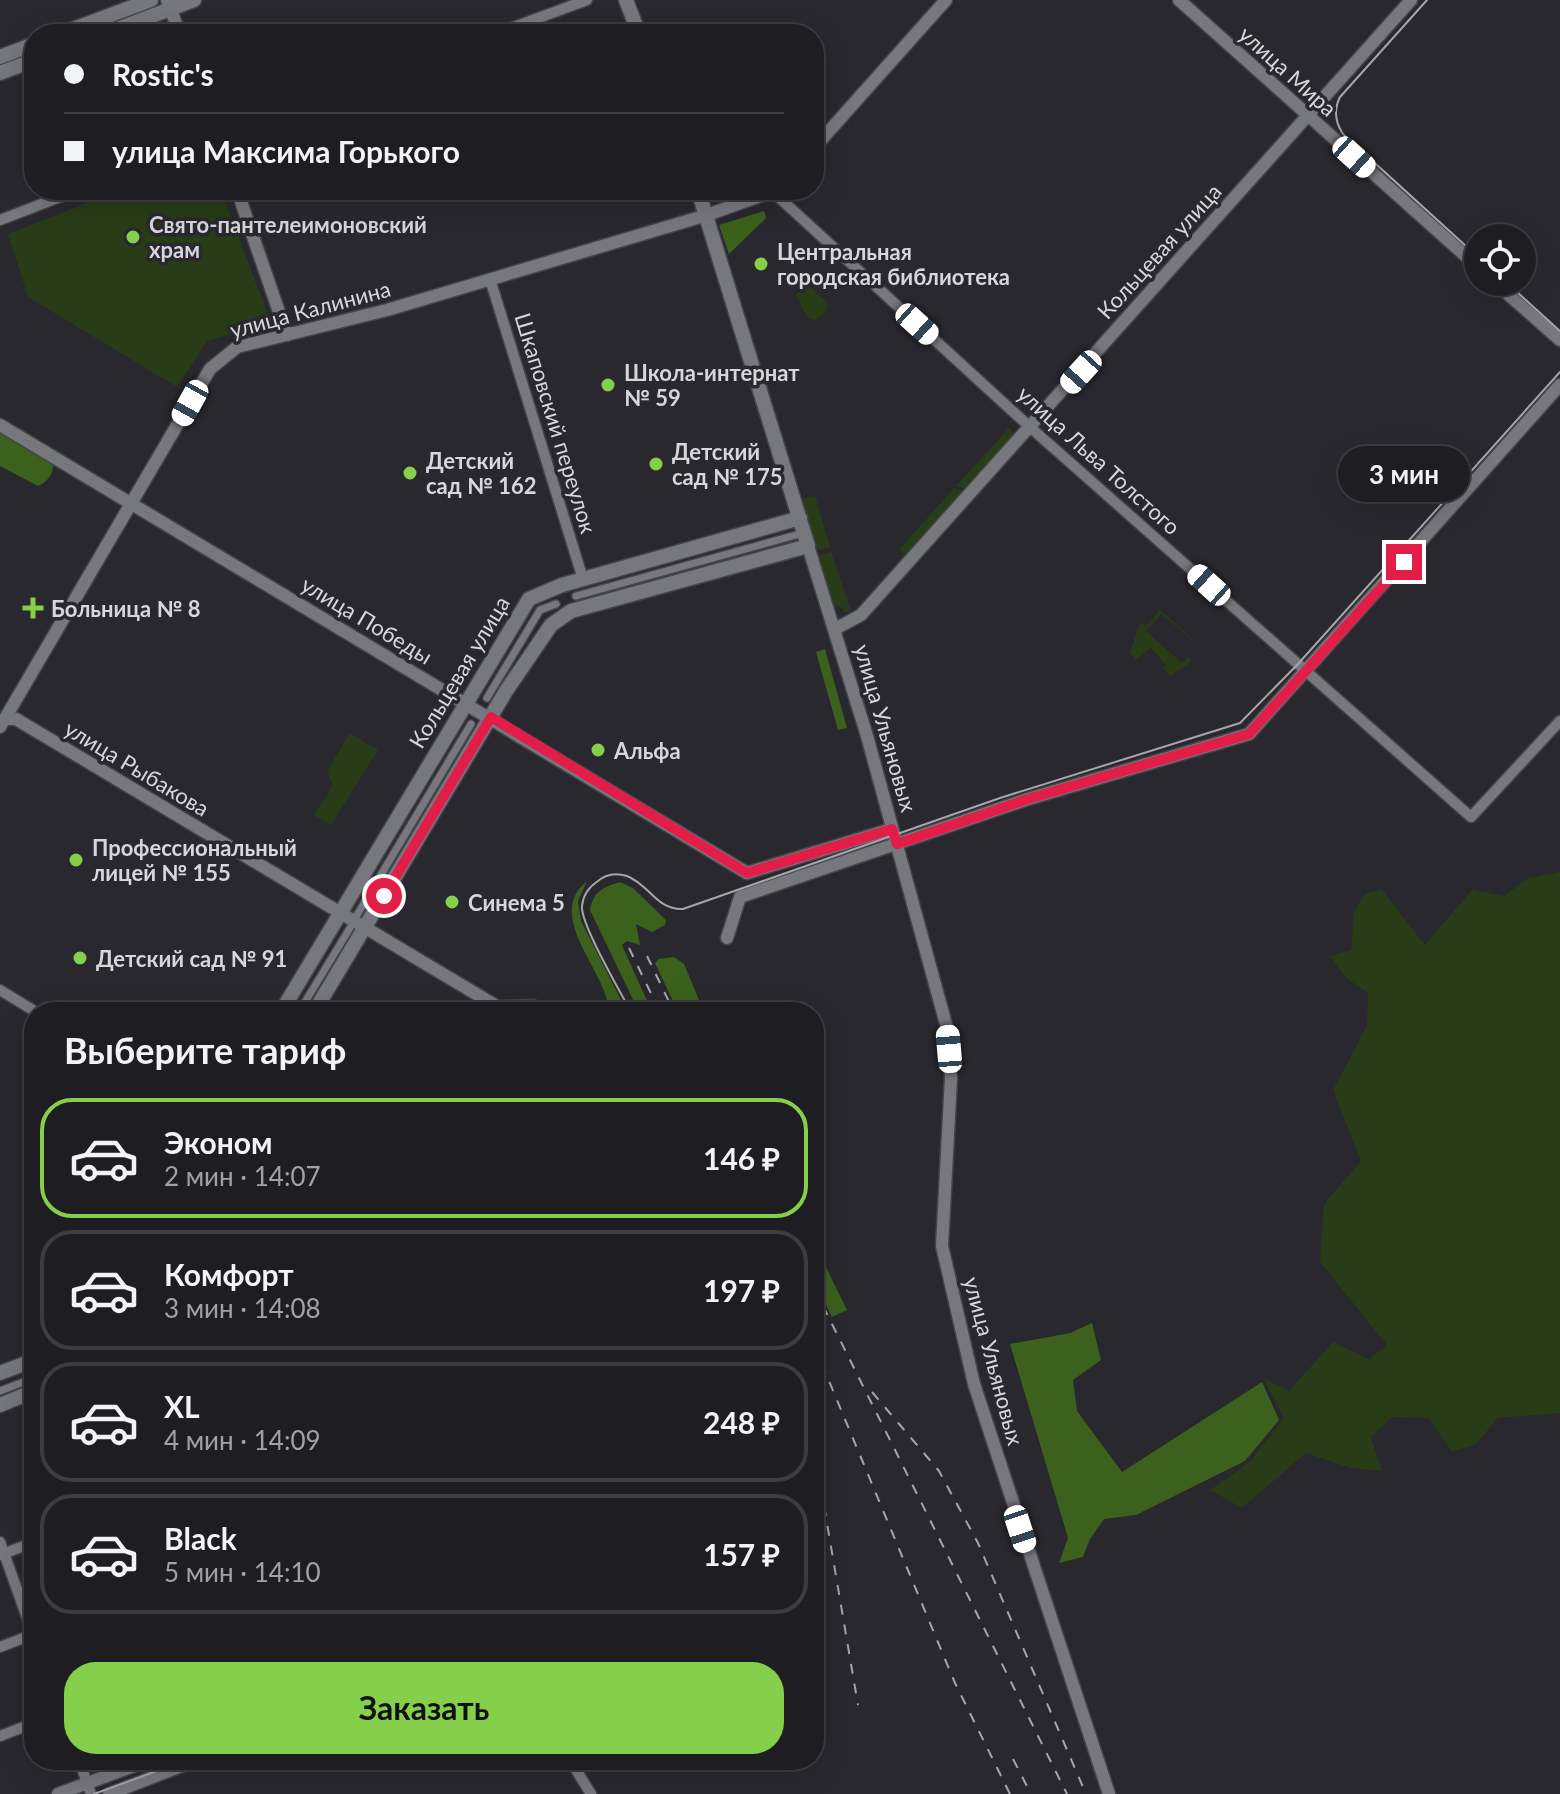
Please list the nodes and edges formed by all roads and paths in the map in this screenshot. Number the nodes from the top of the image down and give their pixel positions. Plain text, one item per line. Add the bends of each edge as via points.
1 (151, 0) edge
2 (194, 0) edge
3 (587, 0) edge
4 (626, 0) edge
5 (946, 0) edge
6 (1179, 0) edge
7 (1411, 0) edge
8 (169, 4) edge
9 (87, 24) edge
10 (126, 24) edge
11 (176, 24) edge
12 (522, 24) edge
13 (635, 24) edge
14 (24, 48) edge
15 (0, 57) edge
16 (24, 64) edge
17 (0, 73) edge
18 (1309, 116) junction
19 (824, 137) edge
20 (52, 200) edge
21 (240, 200) edge
22 (702, 200) edge
23 (752, 200) edge
24 (785, 200) edge
25 (707, 215) junction
26 (0, 220) edge
27 (1464, 254) edge
28 (490, 279) junction
29 (1510, 296) edge
30 (287, 335) junction
31 (1560, 340) edge
32 (1560, 385) edge
33 (0, 425) edge
34 (1031, 428) junction
35 (134, 502) junction
36 (800, 518) junction
37 (796, 535) dead end
38 (808, 546) junction
39 (583, 579) junction
40 (562, 585) junction
41 (576, 596) dead end
42 (556, 604) dead end
43 (571, 611) junction
44 (835, 629) junction
45 (1307, 672) junction
46 (487, 698) dead end
47 (465, 702) junction
48 (491, 717) junction
49 (2, 720) edge
50 (1560, 721) edge
51 (471, 724) dead end
52 (892, 829) junction
53 (897, 844) junction
54 (340, 914) junction
55 (358, 923) junction
56 (727, 938) dead end
57 (0, 990) edge
58 (287, 1002) edge
59 (306, 1002) edge
60 (319, 1002) edge
61 (490, 1002) edge
62 (24, 1005) edge
63 (24, 1364) edge
64 (0, 1373) edge
65 (24, 1382) edge
66 (0, 1391) edge
67 (24, 1395) edge
68 (0, 1405) edge
69 (24, 1544) edge
70 (1, 1550) edge
71 (24, 1609) edge
72 (24, 1639) edge
73 (0, 1647) edge
74 (24, 1727) edge
75 (0, 1736) edge
76 (82, 1770) edge
77 (129, 1770) edge
78 (171, 1770) edge
79 (576, 1770) edge
80 (89, 1789) edge
81 (58, 1794) edge
82 (109, 1794) edge
83 (591, 1794) edge
84 (1109, 1794) edge

1 - 9 main road
2 - 8 main road
3 - 12 street
4 - 13 main road
5 - 19 street
6 - 18 street, улица Мира
7 - 18 street, Кольцевая улица
8 - 10 main road
8 - 11 street
14 - 15 main road
16 - 17 main road
18 - 27 street, улица Мира
18 - 34 street, Кольцевая улица
20 - 26 street
21 - 30 street
22 - 25 main road, улица Ульяновых
23 - 25 street, улица Калинина
24 - 34 street, улица Льва Толстого
25 - 28 street, улица Калинина
25 - 36 main road, улица Ульяновых
28 - 30 street, улица Калинина
28 - 39 street, Шкаповский переулок
29 - 31 street
30 - 35 street, улица Калинина via 237,347 210,369
32 - 45 street
33 - 35 street, улица Победы
34 - 44 street, Кольцевая улица via 861,615
34 - 45 street, улица Льва Толстого
35 - 47 street, улица Победы
35 - 49 street, улица Калинина
36 - 38 main road, улица Ульяновых
36 - 39 main road, Кольцевая улица
37 - 41 street
38 - 43 main road
38 - 44 street, улица Ульяновых
39 - 40 main road, Кольцевая улица
40 - 43 main road
40 - 47 main road, Кольцевая улица via 529,599
42 - 46 street via 540,610
43 - 48 main road via 539,640
44 - 52 street, улица Ульяновых
45 - 50 street, улица Льва Толстого via 1471,817
45 - 53 street via 1249,734
47 - 48 street, улица Победы
47 - 54 main road, Кольцевая улица
48 - 52 street, улица Победы via 747,873
48 - 55 main road
49 - 54 street, улица Рыбакова via 16,719
51 - 55 street
52 - 53 street, улица Ульяновых
53 - 56 street via 740,897
53 - 84 street, улица Ульяновых via 947,1028 951,1078 942,1246 974,1384
54 - 55 street, улица Рыбакова
54 - 58 main road, Кольцевая улица
55 - 59 street
55 - 60 main road
55 - 61 street, улица Рыбакова
57 - 62 street
63 - 64 main road
65 - 66 street
67 - 68 main road
69 - 70 street
70 - 71 street
72 - 73 street
74 - 75 street
76 - 80 street
77 - 80 street
78 - 82 street
79 - 83 street
80 - 81 street

